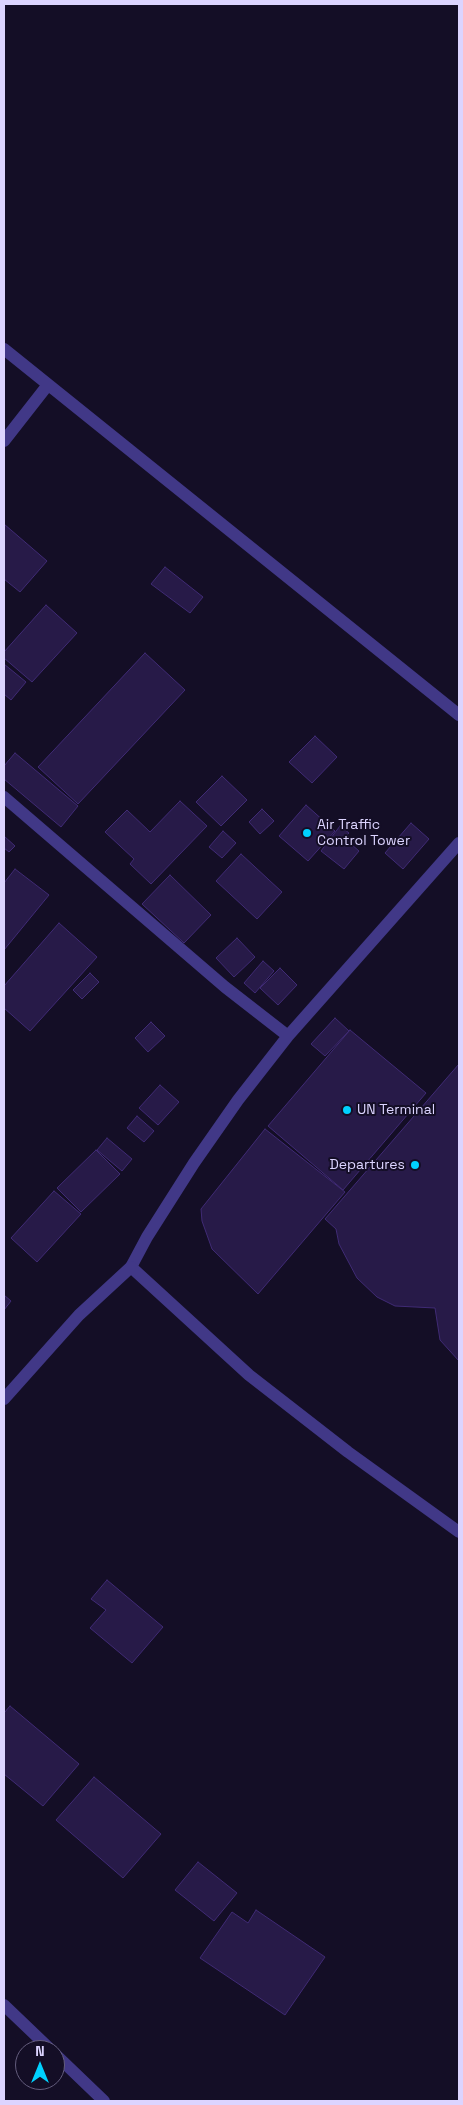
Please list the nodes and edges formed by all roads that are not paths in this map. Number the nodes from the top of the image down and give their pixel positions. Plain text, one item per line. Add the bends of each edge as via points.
1 (4, 350) edge
2 (46, 386) junction
3 (4, 441) edge
4 (459, 715) edge
5 (4, 797) edge
6 (459, 843) edge
7 (288, 1036) junction
8 (131, 1267) junction
9 (4, 1399) edge
10 (459, 1532) edge
11 (4, 2005) edge
12 (41, 2040) edge
13 (65, 2064) edge
14 (104, 2101) edge

1 - 2 street
2 - 3 street
2 - 4 street
5 - 7 street via 225,987
6 - 7 street
7 - 8 street via 194,1163
8 - 9 street via 79,1315
8 - 10 street via 248,1375
11 - 12 street
13 - 14 street

